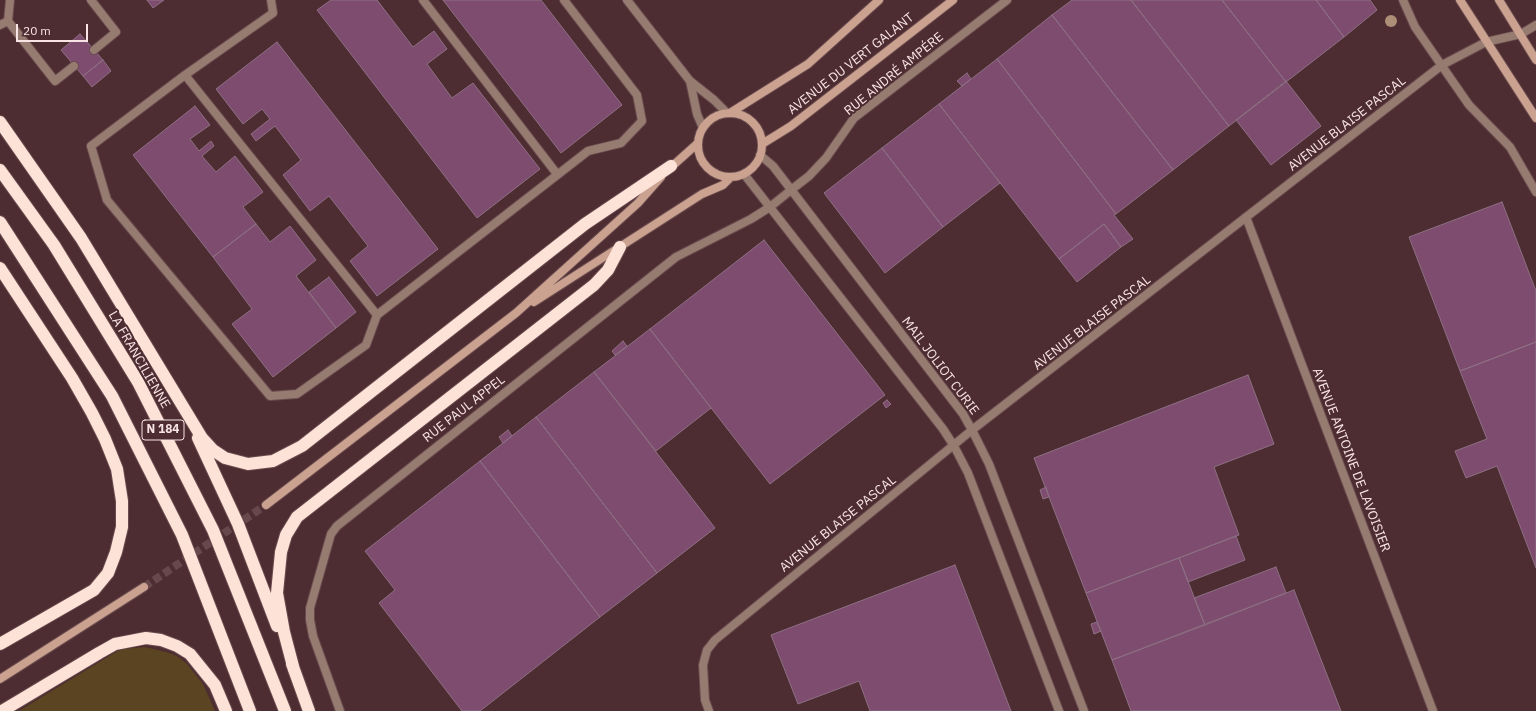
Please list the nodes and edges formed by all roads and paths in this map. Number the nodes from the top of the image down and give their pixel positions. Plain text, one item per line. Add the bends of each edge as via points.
1 (10, 0) edge
2 (91, 0) edge
3 (271, 0) edge
4 (423, 0) edge
5 (564, 0) edge
6 (627, 0) edge
7 (879, 0) edge
8 (952, 0) edge
9 (1007, 0) edge
10 (1403, 0) edge
11 (1460, 0) edge
12 (1499, 0) edge
13 (8, 21) junction
14 (1536, 24) edge
15 (0, 25) edge
16 (1521, 34) junction
17 (1486, 42) junction
18 (94, 50) dead end
19 (1536, 60) edge
20 (1442, 64) junction
21 (74, 66) dead end
22 (185, 75) junction
23 (690, 81) junction
24 (729, 113) junction
25 (1536, 118) edge
26 (0, 122) edge
27 (703, 128) junction
28 (698, 143) junction
29 (762, 144) junction
30 (760, 155) junction
31 (671, 166) junction
32 (0, 170) edge
33 (557, 174) junction
34 (744, 174) junction
35 (731, 177) junction
36 (791, 190) junction
37 (1536, 192) edge
38 (770, 207) junction
39 (1246, 217) junction
40 (0, 222) edge
41 (620, 247) junction
42 (0, 268) edge
43 (516, 313) junction
44 (377, 315) junction
45 (184, 410) junction
46 (972, 430) junction
47 (954, 446) junction
48 (266, 505) tunnel mouth
49 (144, 587) tunnel mouth
50 (2, 642) edge
51 (294, 670) junction
52 (0, 679) edge
53 (2, 711) edge
54 (226, 711) edge
55 (250, 711) edge
56 (285, 711) edge
57 (309, 711) edge
58 (340, 711) edge
59 (709, 711) edge
60 (1059, 711) edge
61 (1084, 711) edge
62 (1433, 711) edge

1 - 13 street
2 - 18 street via 116,32
3 - 22 street via 274,13
4 - 33 street
5 - 33 street via 638,95 642,121 621,143 588,151
6 - 23 street
7 - 24 street, AVENUE DU VERT GALANT via 808,64
8 - 29 street, AVENUE DU VERT GALANT via 791,126
9 - 36 street, RUE ANDRÉ AMPÉRE via 854,118 826,158
10 - 20 street via 1415,27
11 - 17 street
12 - 16 street
13 - 15 street
13 - 21 street via 55,81
14 - 16 street
16 - 17 street, AVENUE BLAISE PASCAL
16 - 19 street
17 - 20 street, AVENUE BLAISE PASCAL
17 - 25 street
20 - 37 street via 1469,105 1510,147
20 - 39 street, AVENUE BLAISE PASCAL
22 - 44 street
22 - 44 street via 91,146 107,200 270,396 297,394 366,345
23 - 24 street
23 - 27 street via 697,114
24 - 27 street via 715,117
24 - 29 street via 743,116 753,122
26 - 45 highway via 81,238
27 - 28 street
28 - 31 street
28 - 35 street via 701,159 707,168 721,176
29 - 30 street
30 - 34 street via 754,166
30 - 36 street, MAIL JOLIOT CURIE via 773,166
31 - 43 street via 638,203
31 - 45 highway via 585,224 302,446 273,461 248,464 225,458 202,438
32 - 56 highway, LA FRANCILIENNE / N 184 via 54,245 138,382 213,530
33 - 44 street
34 - 35 street
34 - 38 street
35 - 41 street via 723,185 702,194
36 - 38 street, RUE ANDRÉ AMPÉRE
36 - 46 street, MAIL JOLIOT CURIE via 963,414
38 - 47 street
38 - 58 street, RUE PAUL APPEL via 751,220 676,257 337,526 326,548 310,608 310,620 313,636
39 - 46 street, AVENUE BLAISE PASCAL
39 - 62 street, AVENUE ANTOINE DE LAVOISIER
40 - 55 highway, N 184 via 112,396 182,535
41 - 43 street
41 - 51 highway via 608,270 594,285 297,517 286,535 281,552 277,593
42 - 50 highway via 92,413 117,470 122,501 122,527 116,552 108,573 94,590
43 - 48 street
45 - 51 highway via 238,524
46 - 47 street, AVENUE BLAISE PASCAL
46 - 61 street, MAIL JOLIOT CURIE via 988,464
47 - 59 street, AVENUE BLAISE PASCAL via 715,640 707,650 703,665 705,700
47 - 60 street via 968,473
49 - 52 street
51 - 57 highway
53 - 54 highway via 99,652 115,644 146,638 161,640 190,654 215,685

